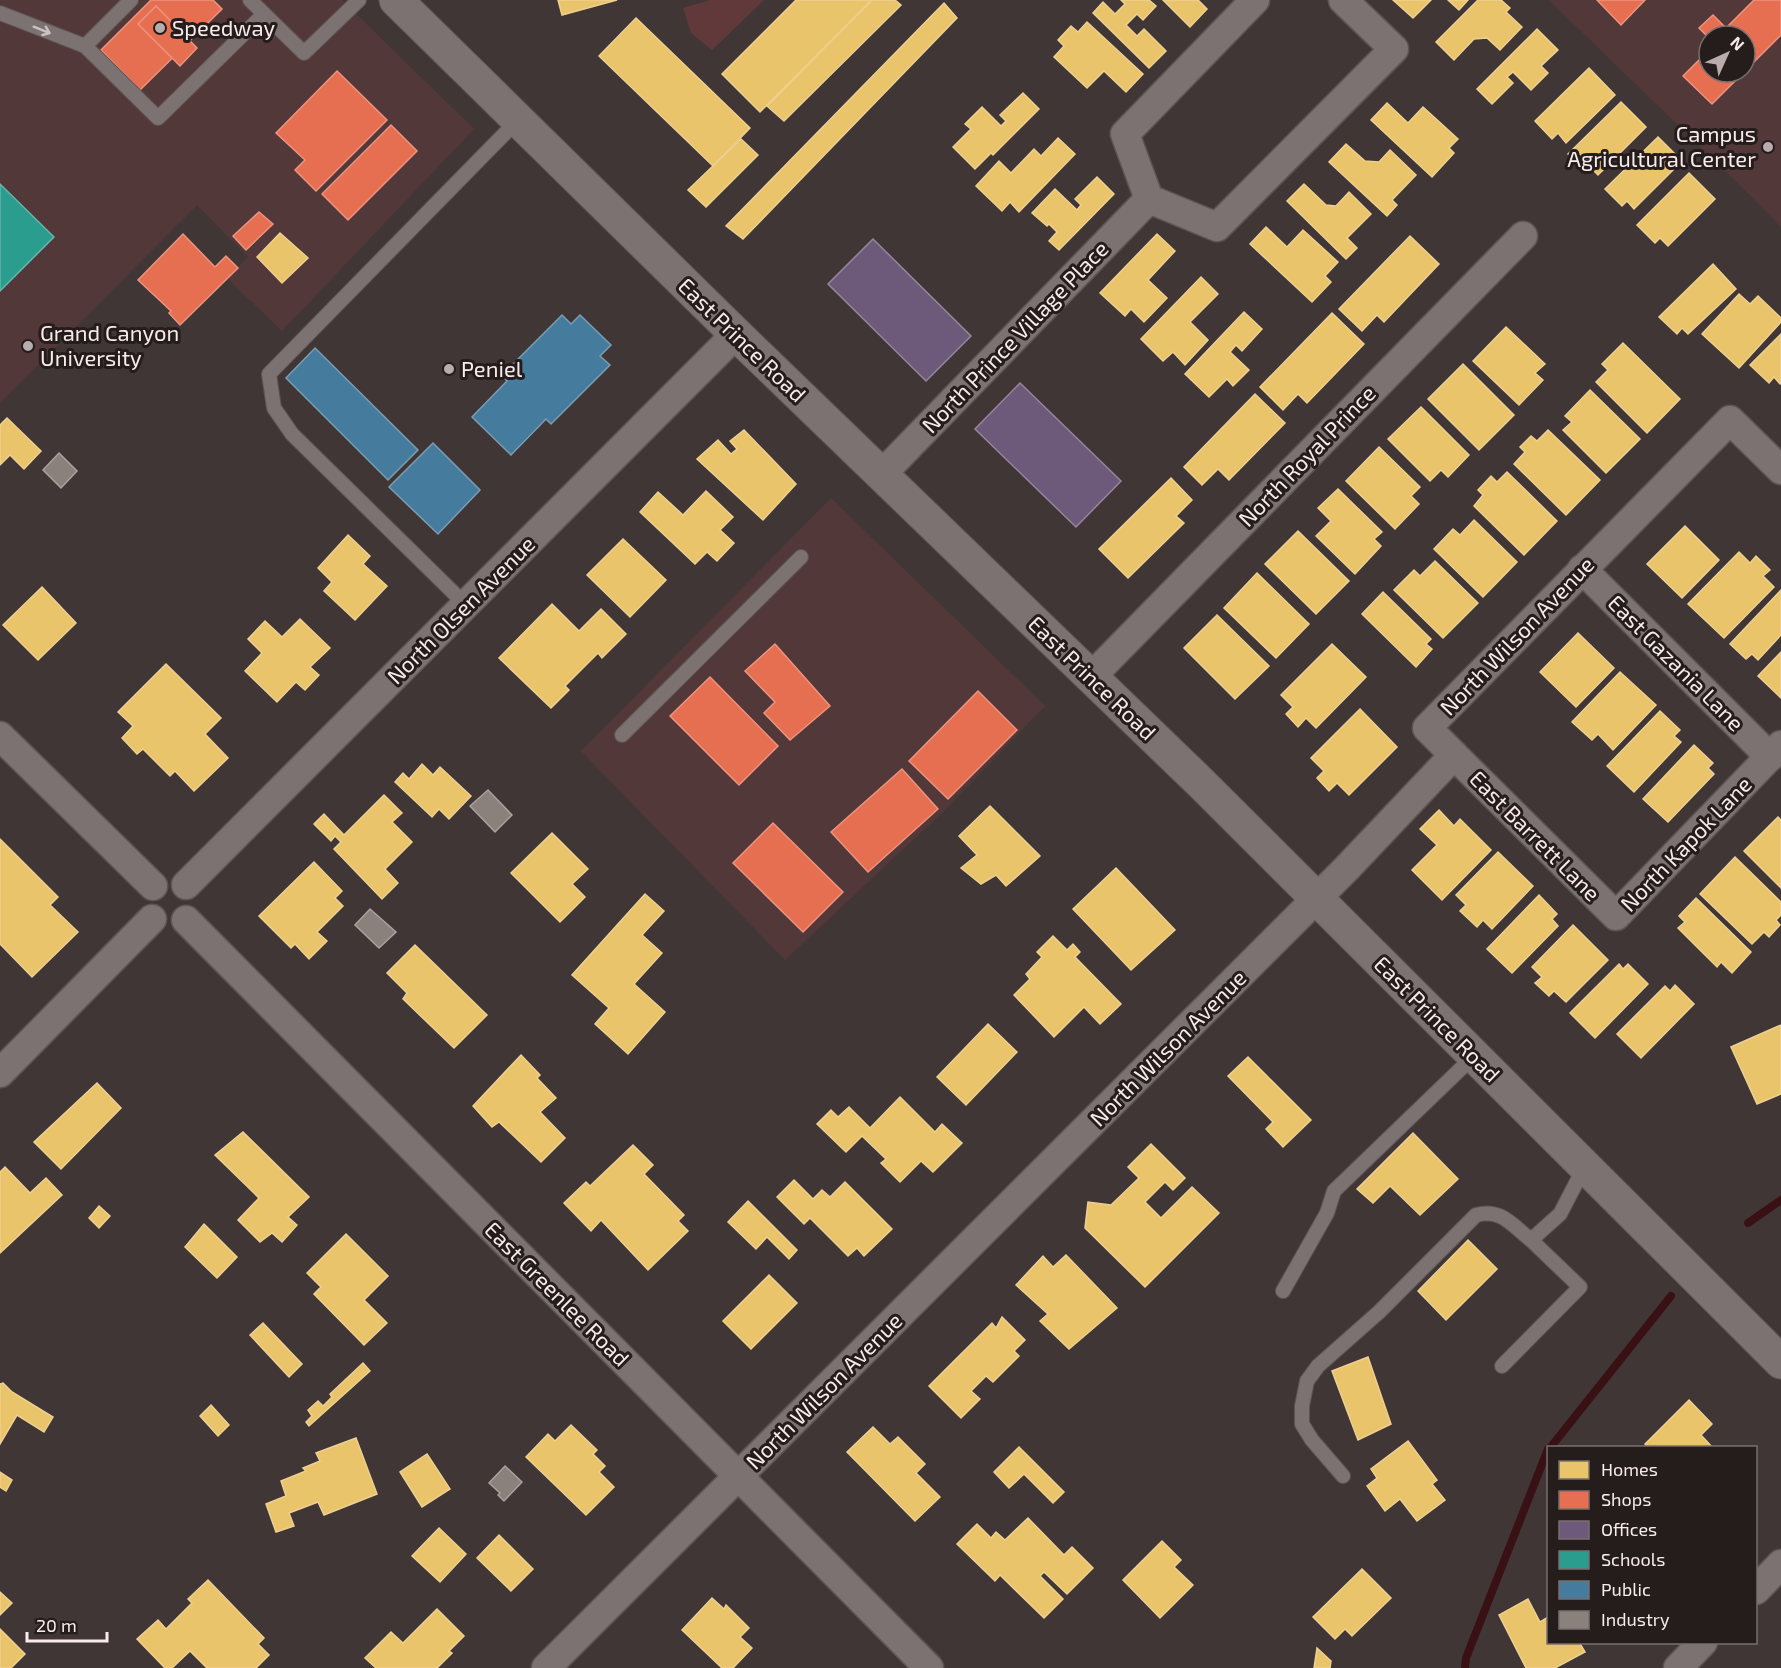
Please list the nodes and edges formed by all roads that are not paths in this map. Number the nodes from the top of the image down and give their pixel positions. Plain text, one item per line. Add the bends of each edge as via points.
1 (131, 0) edge
2 (250, 0) edge
3 (359, 0) edge
4 (396, 0) edge
5 (1255, 0) edge
6 (1343, 0) edge
7 (0, 13) edge
8 (264, 14) junction
9 (85, 46) junction
10 (518, 120) junction
11 (1149, 199) junction
12 (1523, 236) dead end
13 (736, 334) junction
14 (1781, 470) edge
15 (881, 475) junction
16 (801, 557) dead end
17 (1582, 569) junction
18 (466, 605) junction
19 (1091, 677) junction
20 (622, 735) dead end
21 (0, 736) edge
22 (1776, 751) edge
23 (1454, 755) junction
24 (186, 885) junction
25 (153, 886) junction
26 (1317, 899) junction
27 (1616, 916) joint
28 (152, 919) junction
29 (186, 920) junction
30 (1474, 1056) junction
31 (0, 1073) edge
32 (1585, 1166) junction
33 (1531, 1240) junction
34 (1282, 1291) dead end
35 (1781, 1362) edge
36 (1502, 1366) dead end
37 (1343, 1476) dead end
38 (737, 1477) junction
39 (1781, 1564) edge
40 (1757, 1588) edge
41 (1701, 1644) edge
42 (546, 1668) edge
43 (929, 1668) edge
44 (1678, 1668) edge

1 - 9 lane
2 - 8 lane
3 - 8 lane via 304,53
4 - 10 main road, East Prince Road
5 - 11 street via 1125,134
6 - 11 street via 1394,49 1216,227
7 -> 9 lane
8 - 9 lane via 158,118
10 - 13 main road, East Prince Road
10 - 18 lane via 269,374 274,408 292,434
11 - 15 street, North Prince Village Place
12 - 19 street, North Royal Prince
13 - 15 main road, East Prince Road
13 - 18 street, North Olsen Avenue
14 - 17 street, North Wilson Avenue via 1730,420
15 - 19 main road, East Prince Road
16 - 20 lane
17 - 22 street, East Gazania Lane
17 - 23 street, North Wilson Avenue via 1427,728
18 - 24 street, North Olsen Avenue
19 - 26 main road, East Prince Road
21 - 25 street
22 - 27 street, North Kapok Lane
23 - 26 street, North Wilson Avenue
23 - 27 street, East Barrett Lane
24 - 25 street via 166,879
24 - 29 street via 193,898
25 - 28 street via 146,899
26 - 30 main road, East Prince Road
26 - 38 street, North Wilson Avenue
28 - 29 street via 173,926
28 - 31 street
29 - 38 street, East Greenlee Road
30 - 32 main road, East Prince Road
30 - 34 lane via 1335,1191 1327,1213
32 - 33 lane via 1560,1214
32 - 35 main road, East Prince Road
33 - 36 lane via 1580,1287
33 - 37 lane via 1502,1217 1488,1212 1476,1215 1318,1366 1307,1381 1302,1424
38 - 42 street, North Wilson Avenue
38 - 43 street, East Greenlee Road
39 - 40 street
41 - 44 street

